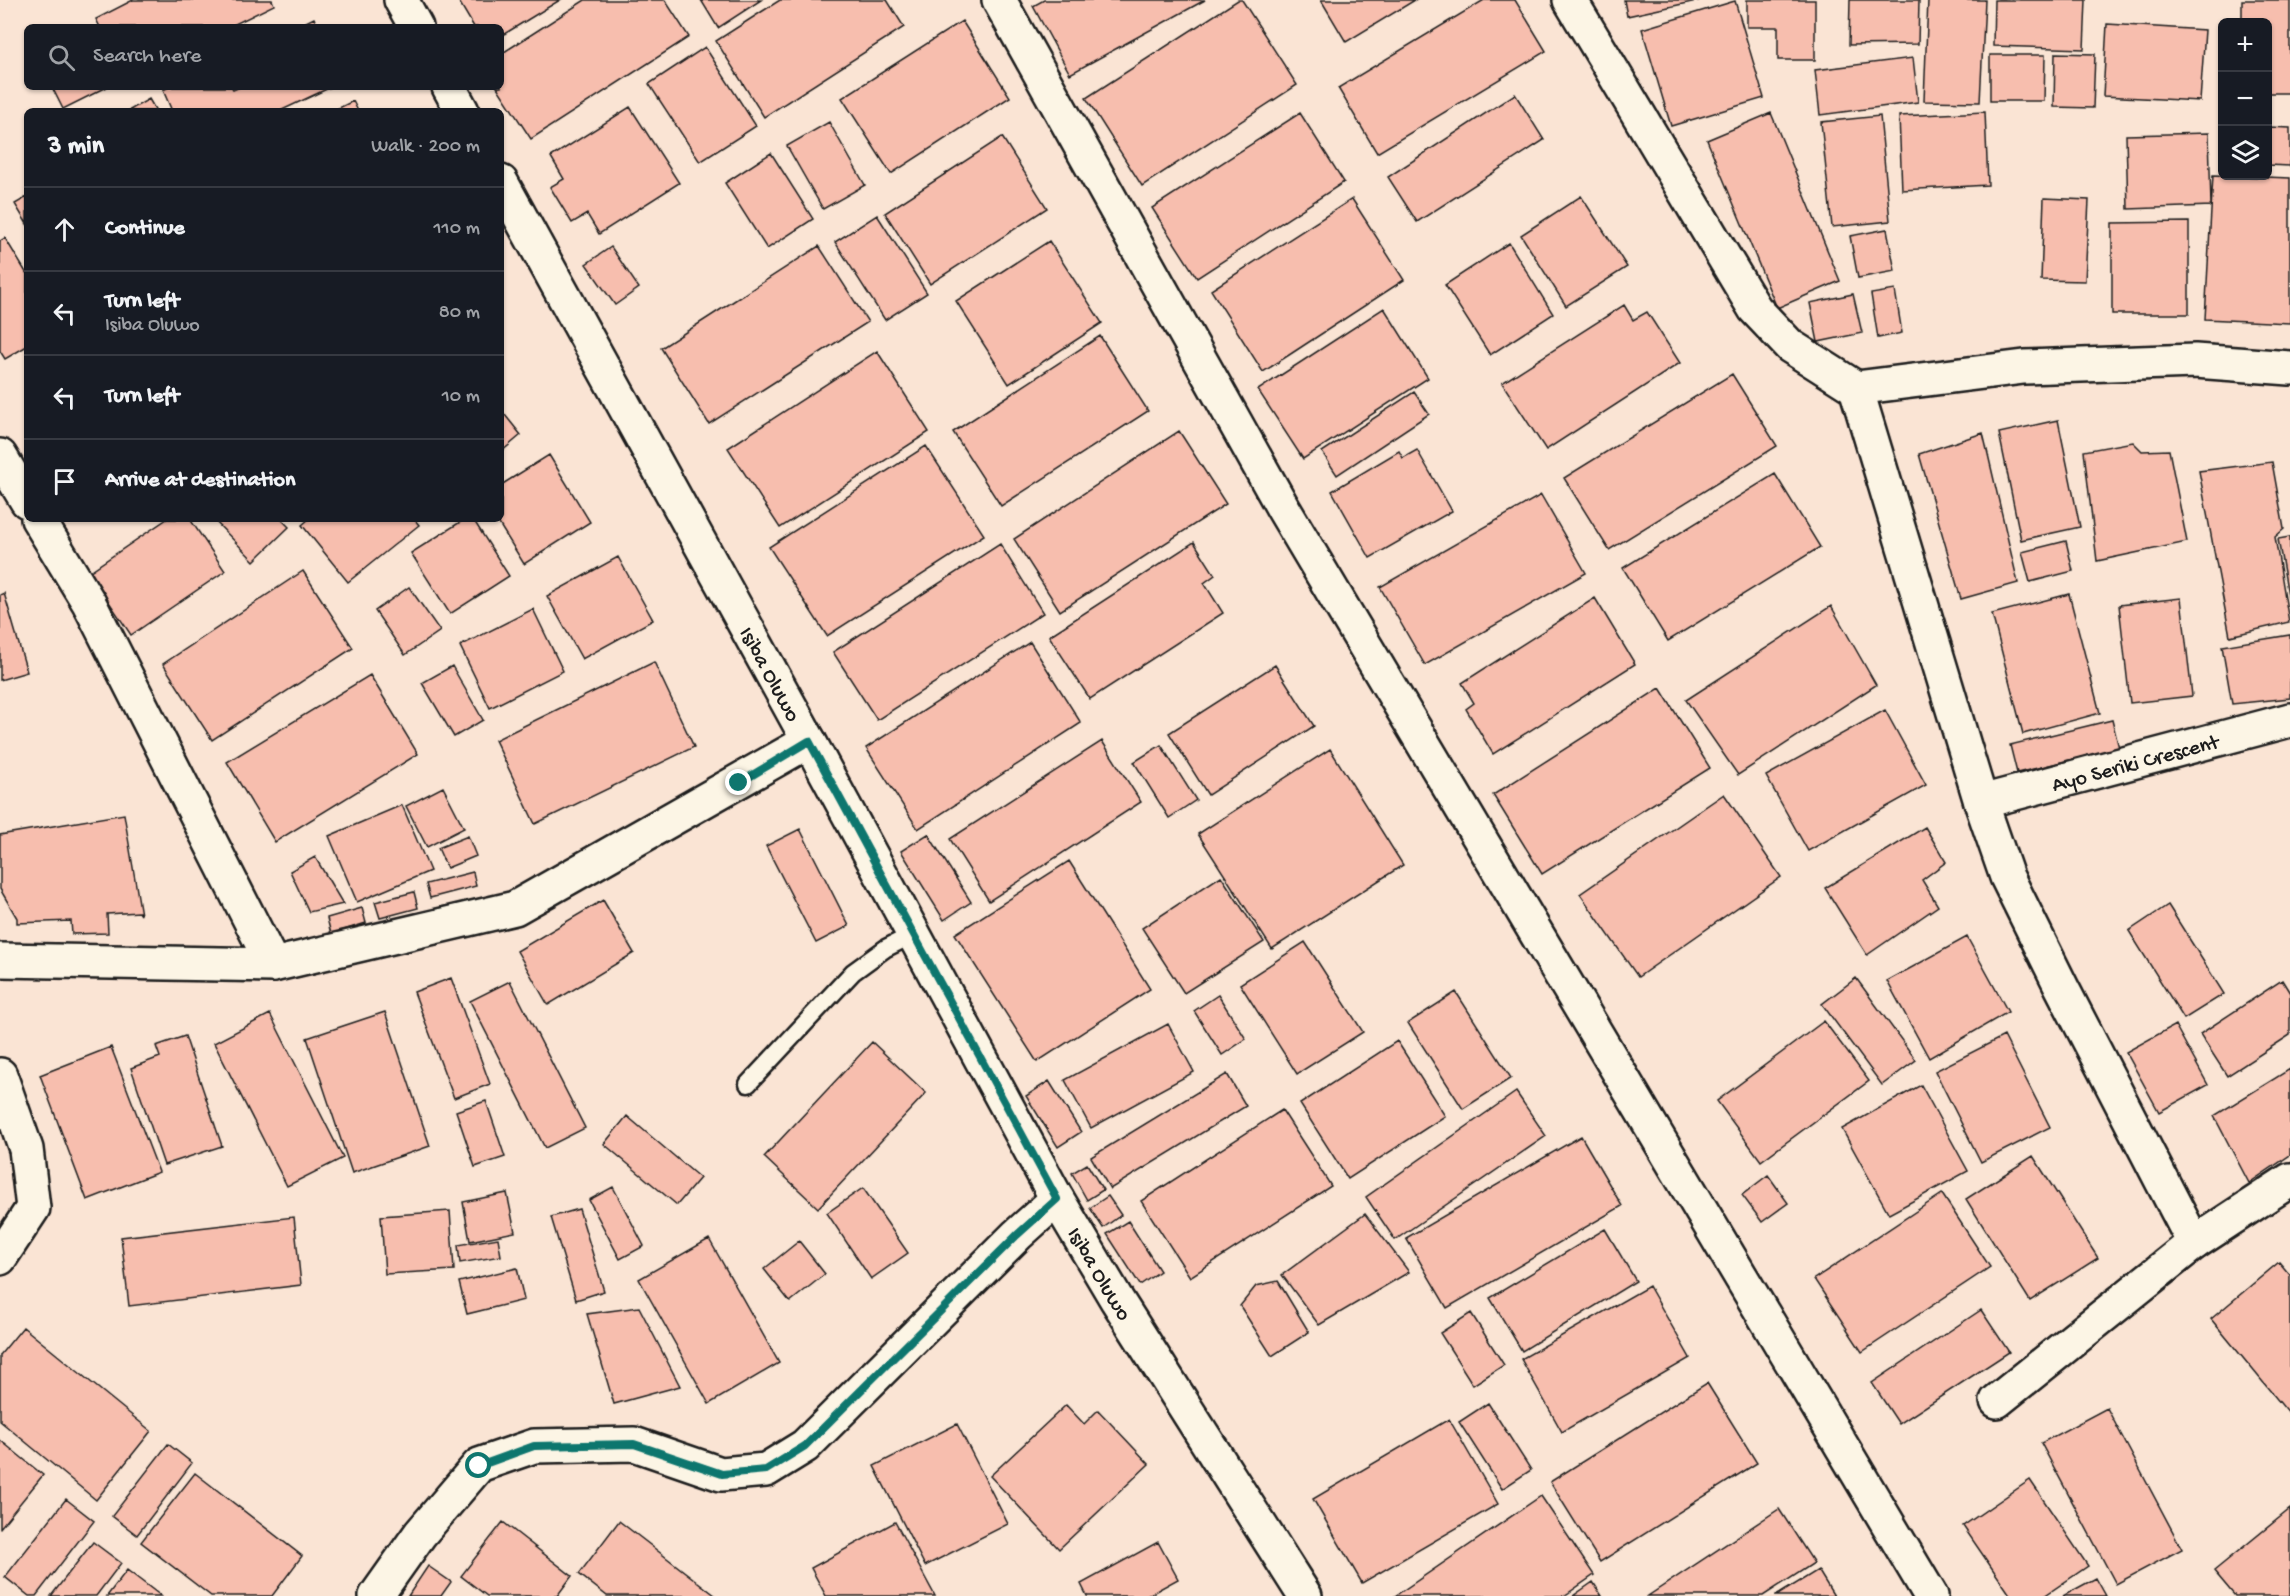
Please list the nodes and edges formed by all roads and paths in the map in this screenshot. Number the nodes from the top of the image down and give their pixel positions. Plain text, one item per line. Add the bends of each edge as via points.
1 (401, 0) edge
2 (999, 0) edge
3 (1569, 0) edge
4 (414, 24) edge
5 (451, 90) edge
6 (460, 108) edge
7 (504, 187) edge
8 (2290, 368) edge
9 (1856, 388) junction
10 (0, 456) edge
11 (24, 496) edge
12 (40, 522) edge
13 (2290, 720) edge
14 (809, 741) junction
15 (1981, 802) junction
16 (914, 934) junction
17 (0, 960) edge
18 (273, 965) junction
19 (0, 1076) edge
20 (748, 1084) dead end
21 (2290, 1180) edge
22 (1057, 1199) junction
23 (2194, 1243) junction
24 (0, 1258) edge
25 (1997, 1401) dead end
26 (376, 1596) edge
27 (1305, 1596) edge
28 (1931, 1596) edge

1 - 4 street
2 - 28 street via 1282,508
3 - 9 street via 1755,309 1790,346
5 - 6 street
7 - 14 street, Isiba Oluwo
8 - 9 street via 2195,361 2024,367
9 - 15 street
10 - 11 street
12 - 18 street via 89,603
13 - 15 street, Ayo Seriki Crescent
14 - 16 street, Isiba Oluwo
14 - 18 street via 515,908
15 - 23 street via 2007,877
16 - 20 lane via 853,972
16 - 22 street, Isiba Oluwo
17 - 18 street
19 - 24 street via 26,1149 33,1208
21 - 23 street
22 - 26 street via 805,1446 766,1470 722,1474 634,1444 534,1446 479,1466 420,1534
22 - 27 street, Isiba Oluwo
23 - 25 street

